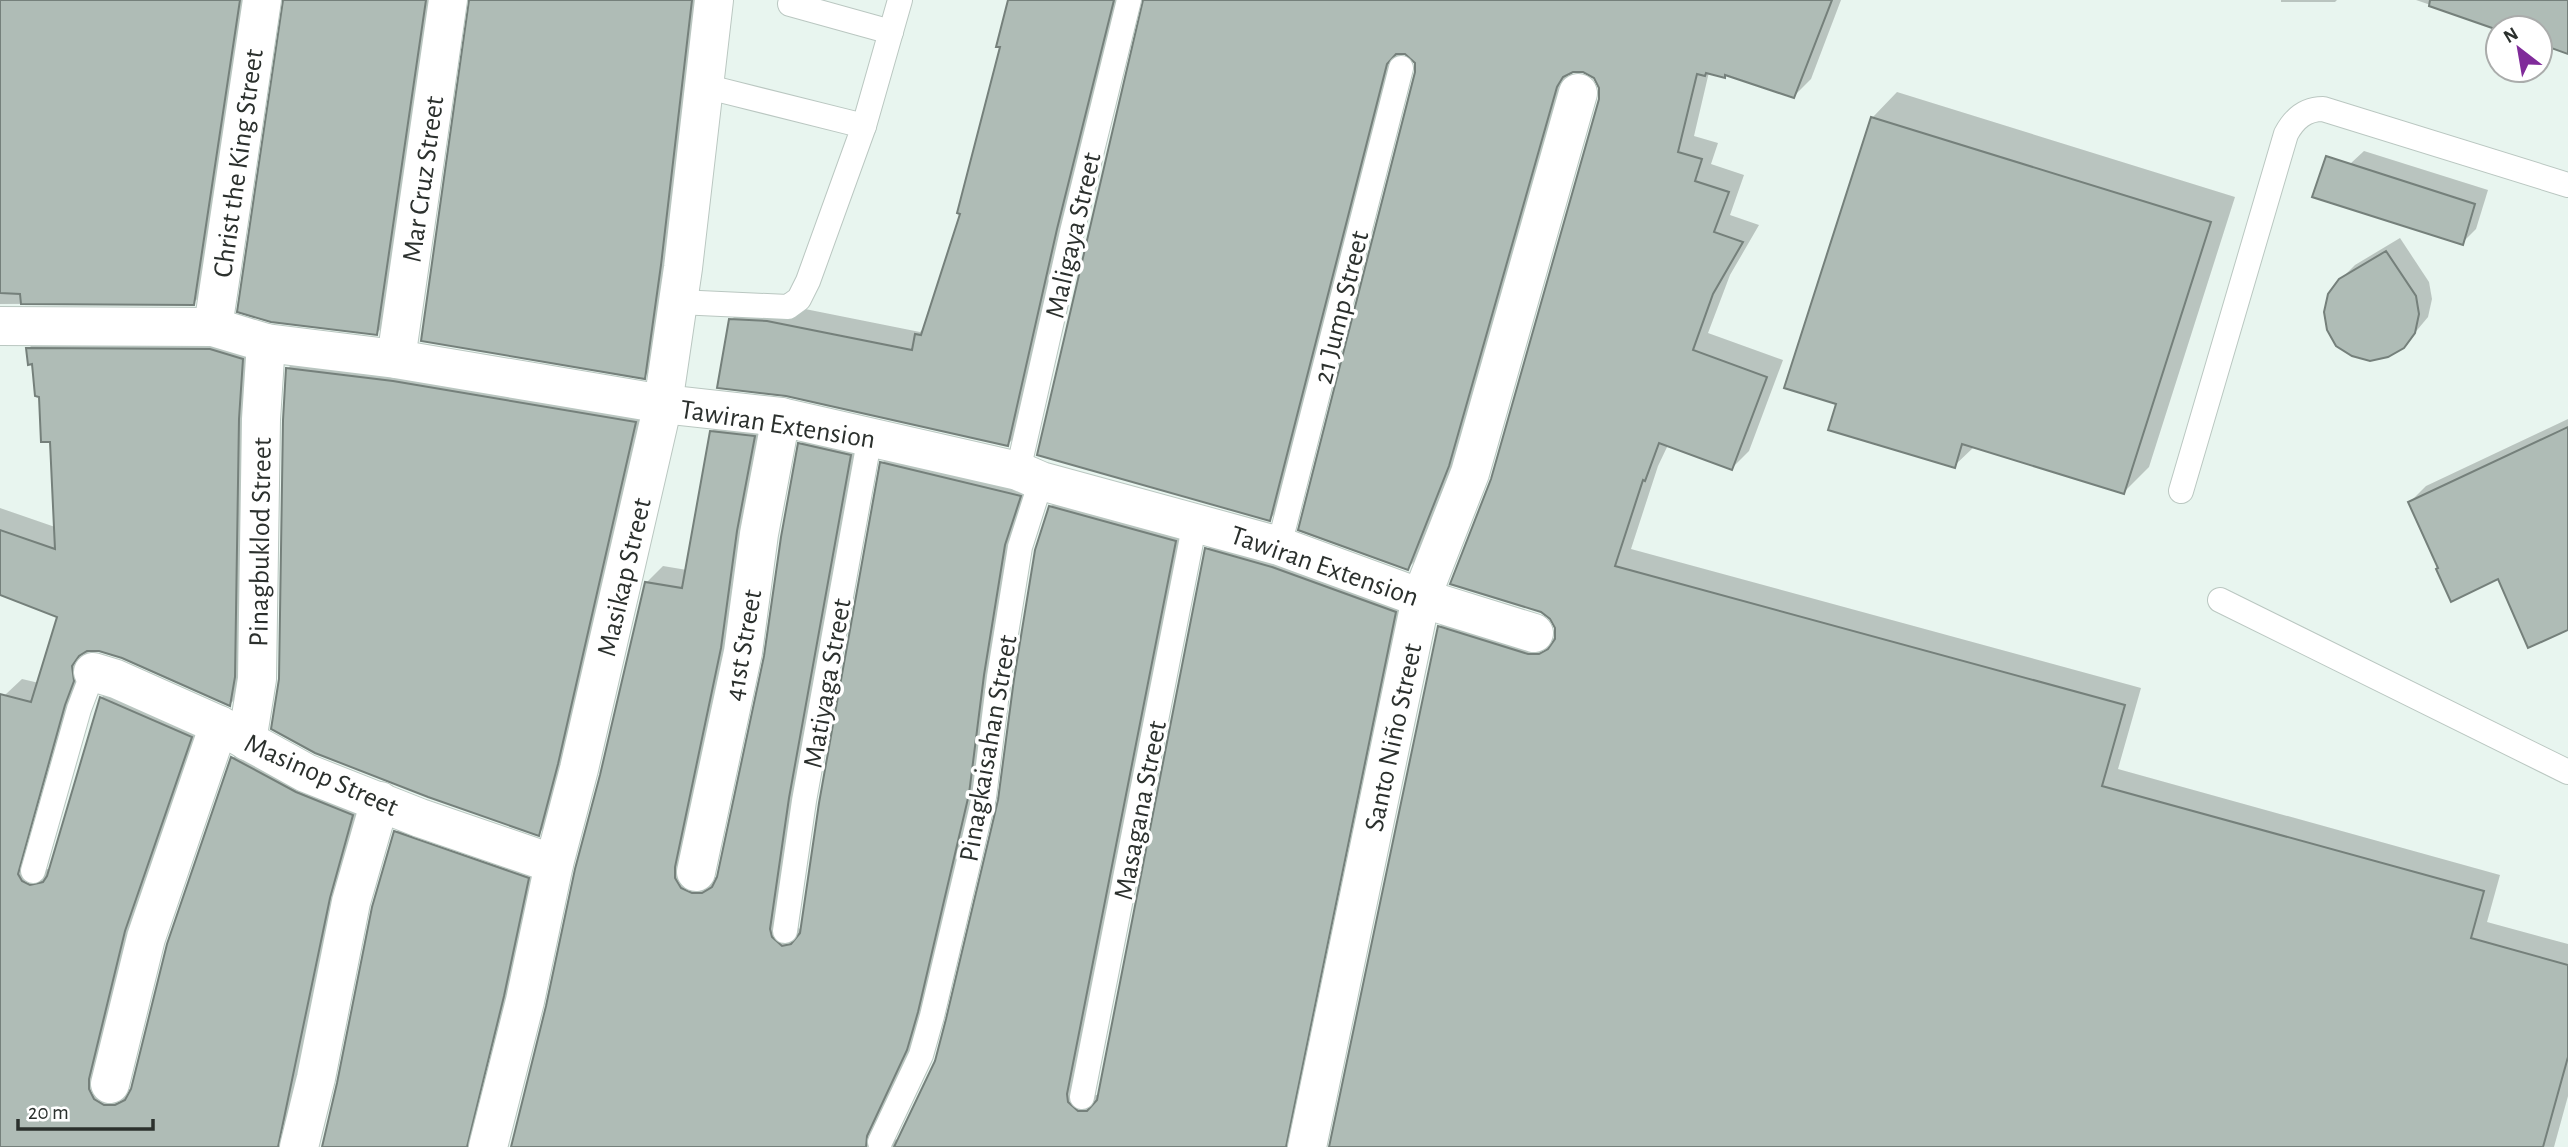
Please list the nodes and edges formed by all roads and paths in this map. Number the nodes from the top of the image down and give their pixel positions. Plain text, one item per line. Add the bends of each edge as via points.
1 (262, 0) edge
2 (448, 0) edge
3 (714, 0) edge
4 (900, 0) edge
5 (1129, 0) edge
6 (790, 4) dead end
7 (891, 32) junction
8 (1401, 68) dead end
9 (704, 86) junction
10 (1578, 93) dead end
11 (864, 126) junction
12 (2568, 185) edge
13 (678, 302) junction
14 (0, 326) edge
15 (213, 327) junction
16 (266, 343) junction
17 (396, 359) junction
18 (663, 404) junction
19 (781, 417) junction
20 (870, 436) junction
21 (1030, 476) junction
22 (2181, 491) dead end
23 (1195, 523) junction
24 (1279, 546) junction
25 (1421, 597) junction
26 (2220, 600) dead end
27 (1534, 633) dead end
28 (93, 672) joint
29 (233, 733) junction
30 (2568, 772) edge
31 (380, 801) junction
32 (554, 864) junction
33 (33, 871) dead end
34 (696, 872) dead end
35 (785, 931) dead end
36 (110, 1084) dead end
37 (1082, 1097) dead end
38 (880, 1142) dead end
39 (299, 1147) edge
40 (488, 1147) edge
41 (1307, 1147) edge

1 - 15 street, Christ the King Street
2 - 17 street, Mar Cruz Street
3 - 9 street, Masikap Street
4 - 7 lane
5 - 21 lane, Maligaya Street via 1072,232
6 - 7 lane
7 - 11 lane
8 - 24 lane, 21 Jump Street
9 - 11 lane
9 - 13 street, Masikap Street
10 - 25 street, Santo Niño Street via 1470,473
11 - 13 lane via 799,299 788,307
12 - 22 lane via 2323,109 2303,114 2286,134
13 - 18 street, Masikap Street
14 - 15 street, Tawiran Extension
15 - 16 street, Tawiran Extension
16 - 17 street, Tawiran Extension
16 - 29 street, Pinagbuklod Street via 257,679
17 - 18 street, Tawiran Extension
18 - 19 street, Tawiran Extension
18 - 32 street, Masikap Street
19 - 20 street, Tawiran Extension
19 - 34 street, 41st Street via 743,652
20 - 21 street, Tawiran Extension
20 - 35 lane, Matiyaga Street
21 - 23 street, Tawiran Extension
21 - 38 lane, Pinagkaisahan Street via 984,797 921,1055
23 - 24 street, Tawiran Extension
23 - 37 lane, Masagana Street
24 - 25 street, Tawiran Extension
25 - 27 street, Tawiran Extension
25 - 41 street, Santo Niño Street
26 - 30 lane
28 - 29 street, Masinop Street
28 - 33 lane
29 - 31 street, Masinop Street via 306,773
29 - 36 street, Pinagbuklod Street via 146,938
31 - 32 street, Masinop Street
31 - 39 street via 351,902
32 - 40 street, Masikap Street

